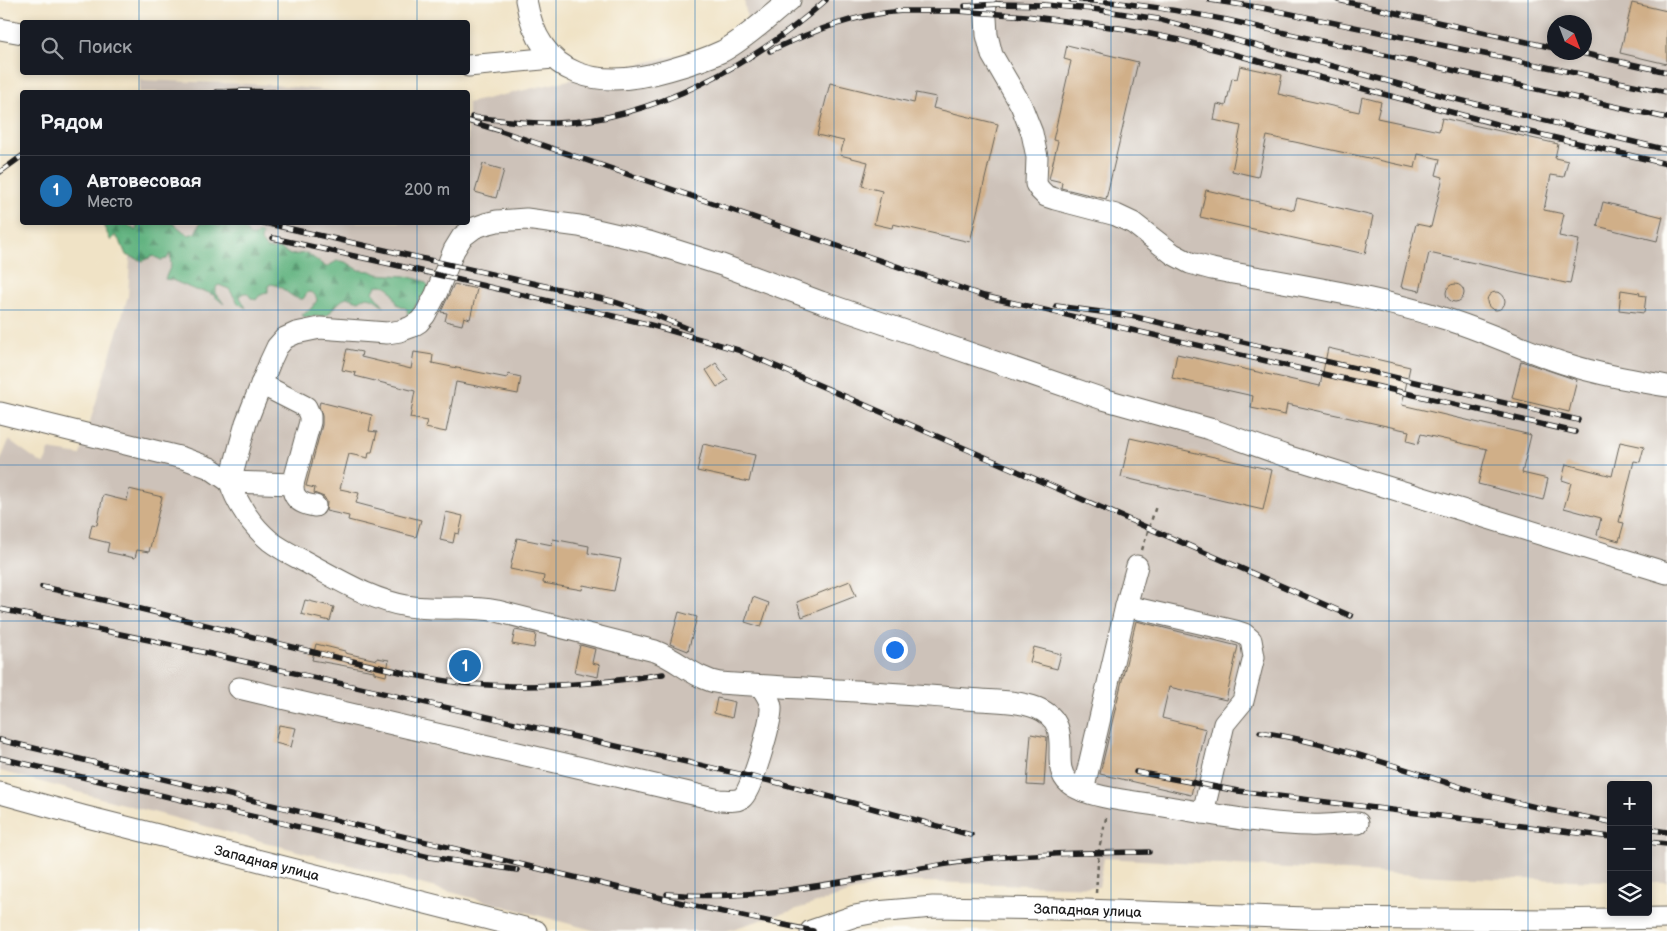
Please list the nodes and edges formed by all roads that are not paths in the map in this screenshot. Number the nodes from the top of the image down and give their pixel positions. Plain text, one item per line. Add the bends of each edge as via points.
1 (526, 0) edge
2 (790, 0) edge
3 (985, 0) edge
4 (0, 29) edge
5 (20, 33) edge
6 (553, 58) junction
7 (470, 66) edge
8 (261, 384) junction
9 (1667, 386) edge
10 (0, 413) edge
11 (230, 482) junction
12 (293, 484) junction
13 (315, 506) dead end
14 (1136, 566) road end
15 (1667, 573) edge
16 (1126, 606) junction
17 (761, 686) junction
18 (239, 688) dead end
19 (1084, 791) junction
20 (0, 793) edge
21 (1203, 813) junction
22 (1358, 822) dead end
23 (1667, 918) edge
24 (536, 931) edge
25 (811, 931) edge

1 - 6 street via 534,30
2 - 6 street via 724,50 656,74 617,79 590,78
3 - 9 street via 992,55 1028,121 1036,144 1036,184 1046,196 1099,209 1133,223 1190,263 1414,310 1564,363
4 - 5 street
6 - 7 street
8 - 11 street via 246,423
8 - 12 street via 301,403 309,411 310,422
8 - 15 street via 277,348 296,333 320,328 388,333 419,322 436,294 454,250 474,228 518,219 552,222 613,233 722,265 1103,400 1210,429 1283,455
10 - 11 street via 183,458 210,468
11 - 12 street
11 - 17 street via 246,513 270,540 353,588 381,600 409,606 497,611 655,650 712,682
12 - 13 street via 296,498
14 - 16 street
16 - 19 street
16 - 21 street via 1235,630 1250,640 1254,657 1243,700 1224,724
17 - 18 street via 768,697 770,717 747,792 733,801
17 - 19 street via 942,697 1036,708 1052,719 1058,728 1062,774 1076,789
19 - 21 street
20 - 24 street, Западная улица
21 - 22 street via 1289,824
23 - 25 street, Западная улица via 1307,918 933,906 876,912

